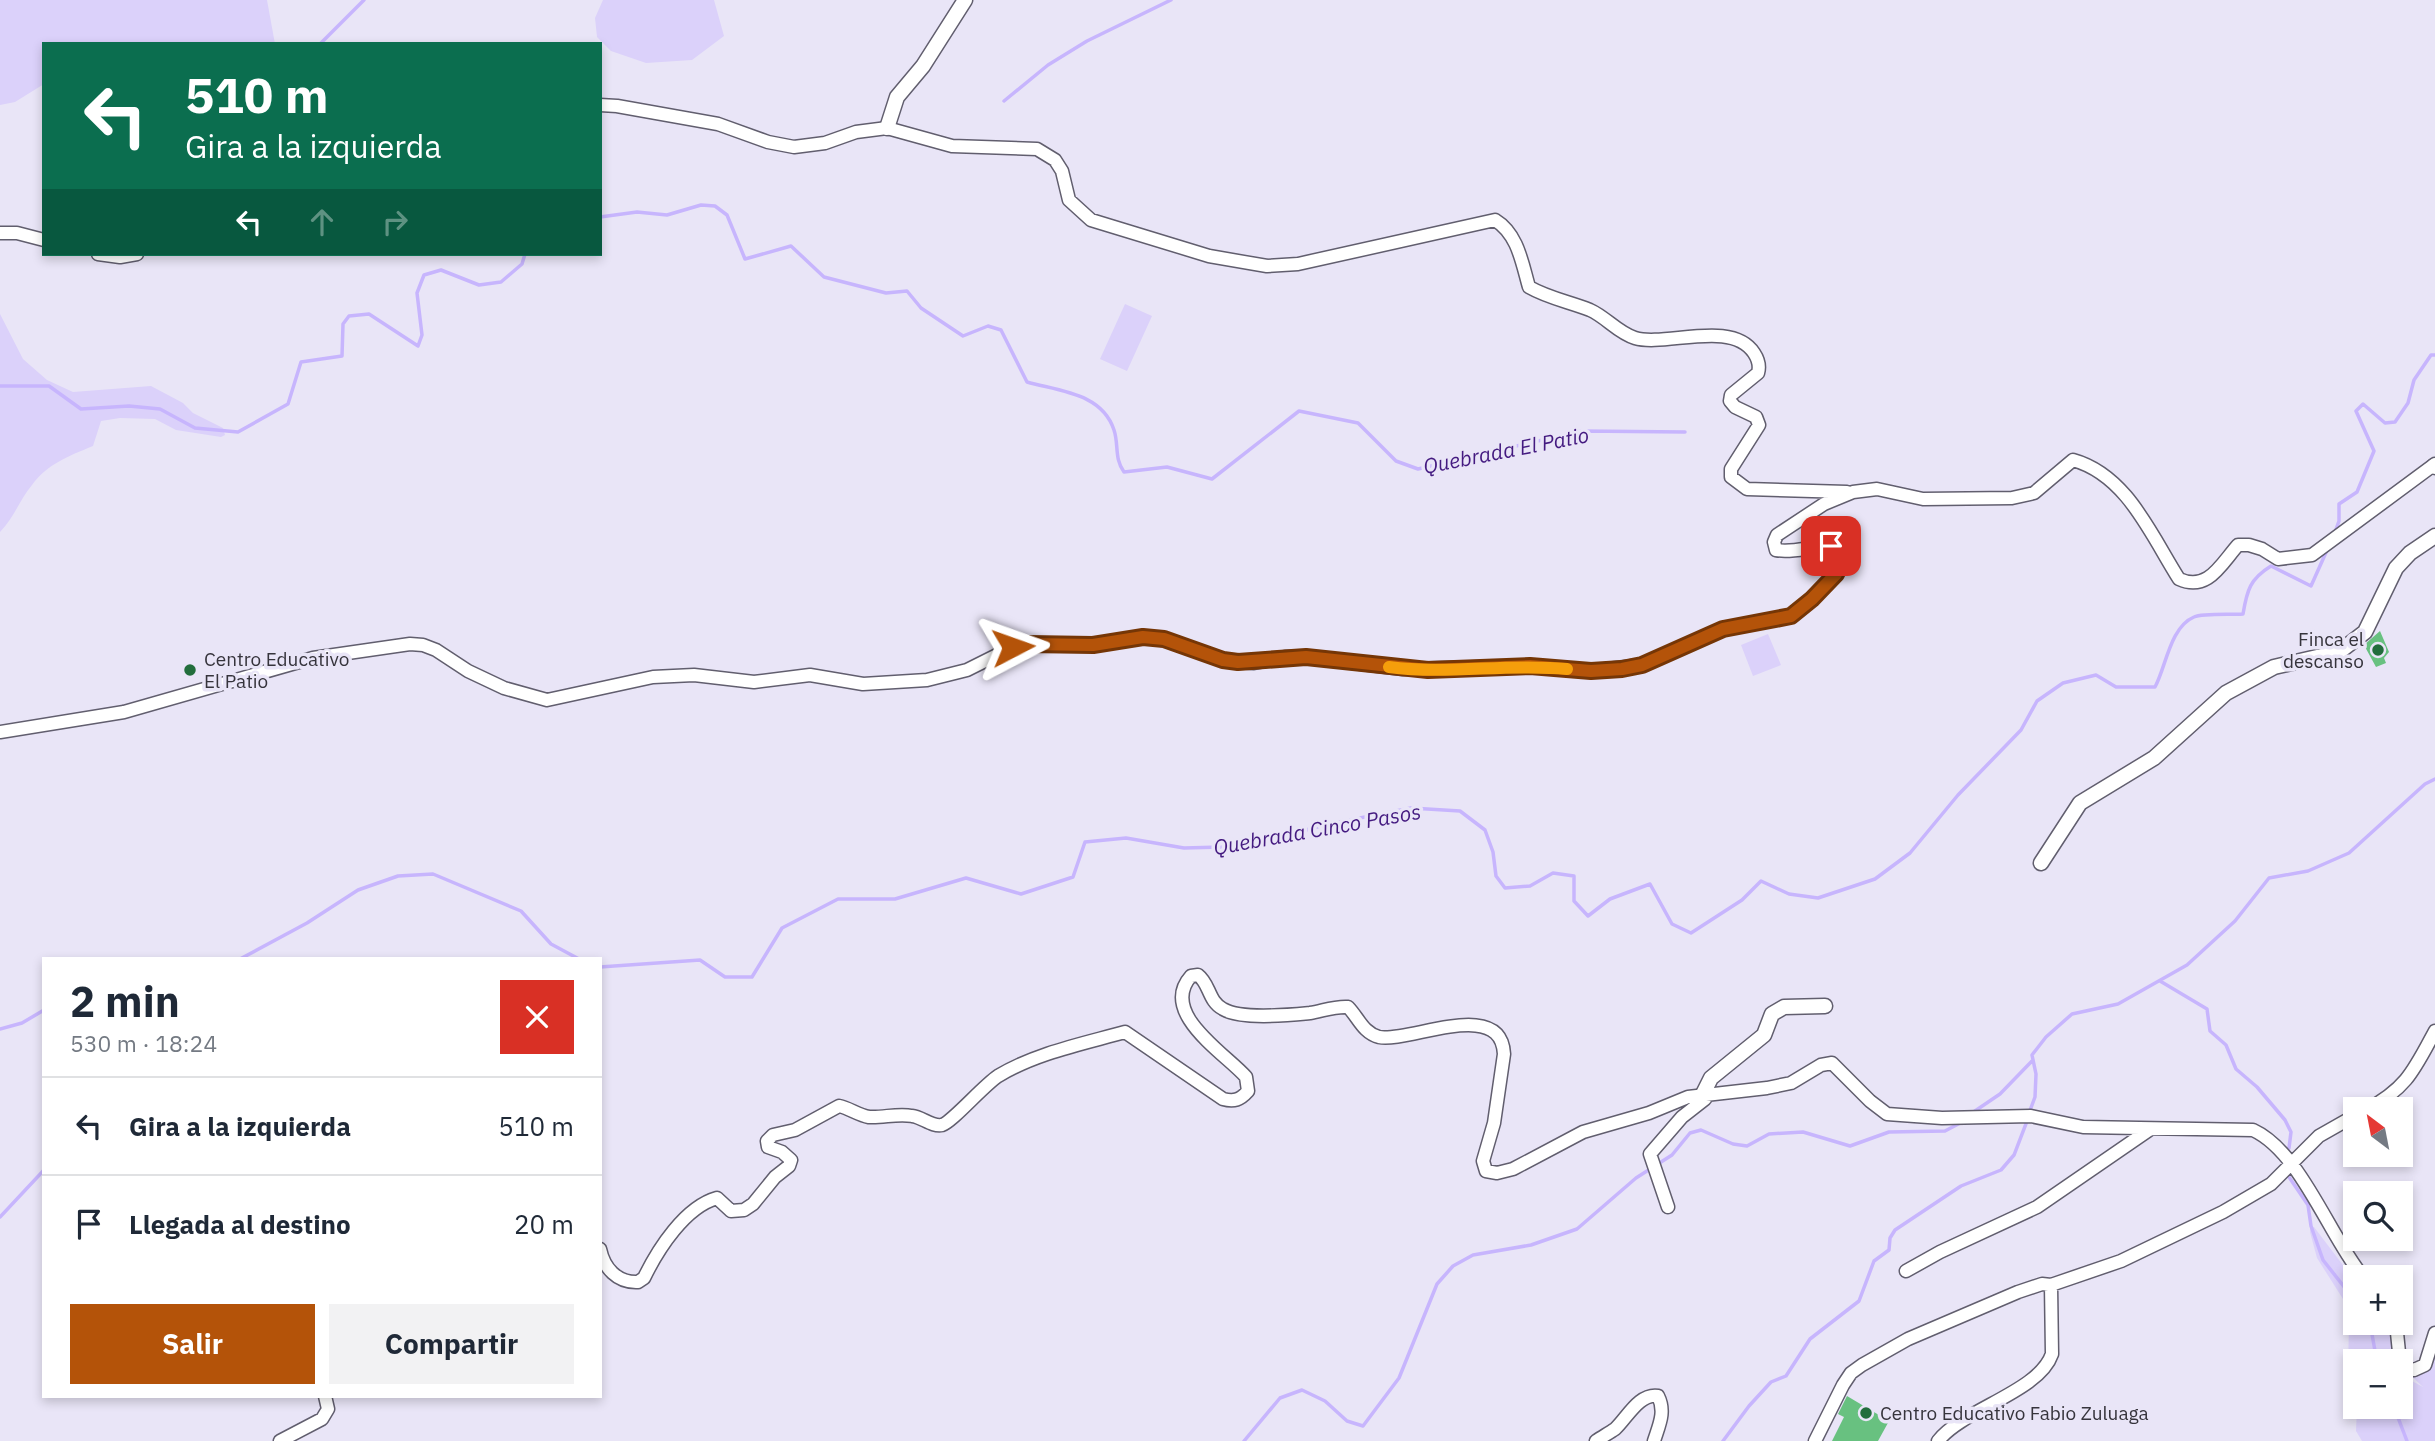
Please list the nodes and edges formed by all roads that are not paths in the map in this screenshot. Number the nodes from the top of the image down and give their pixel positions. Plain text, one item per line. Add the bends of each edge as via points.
1 (965, 0) edge
2 (602, 105) edge
3 (887, 128) junction
4 (0, 233) edge
5 (42, 239) edge
6 (2435, 466) edge
7 (1853, 492) junction
8 (2435, 536) edge
9 (0, 732) edge
10 (2041, 863) dead end
11 (1825, 1006) dead end
12 (2435, 1031) edge
13 (1703, 1094) junction
14 (2388, 1097) edge
15 (2343, 1122) edge
16 (2150, 1129) junction
17 (2291, 1166) junction
18 (1668, 1207) dead end
19 (602, 1260) edge
20 (2354, 1265) edge
21 (1906, 1271) dead end
22 (2051, 1285) junction
23 (2435, 1334) edge
24 (2413, 1370) edge
25 (325, 1398) edge
26 (279, 1441) edge
27 (1596, 1441) edge
28 (1654, 1441) edge
29 (1815, 1441) edge
30 (1938, 1441) edge

1 - 3 street via 897,97
2 - 3 street via 718,124 794,146
3 - 7 street via 952,146 1037,149 1055,160 1069,200 1091,220 1209,256 1267,266 1298,264 1495,220 1511,235 1529,287 1539,293 1591,310 1634,338 1715,337 1737,340 1751,349 1758,373 1731,395 1730,401 1756,417 1759,425 1731,470 1735,482 1746,489
4 - 5 street
6 - 7 street via 2312,555 2278,559 2262,549 2238,545 2203,582 2179,579 2149,527 2111,480 2100,470 2073,460 2034,494 2012,499 1923,499 1877,489
7 - 9 street via 1824,504 1777,535 1776,550 1791,553 1831,546 1839,549 1843,560 1836,574 1791,616 1723,629 1642,665 1622,669 1428,670 1306,657 1238,662 1143,637 1093,645 1028,644 967,670 900,683 863,684 810,675 754,682 694,675 653,677 547,700 504,688 436,650 410,644 313,658 124,712
8 - 10 street via 2396,568 2365,632 2339,652 2274,667 2226,693 2154,758 2080,803
11 - 13 street via 1784,1007 1772,1014 1763,1035 1711,1078
12 - 14 street via 2409,1079
13 - 16 street via 1791,1083 1832,1063 1887,1114 2029,1116 2083,1128
13 - 18 street via 1705,1099 1682,1117 1650,1154
13 - 19 street via 1583,1132 1513,1168 1486,1171 1483,1161 1504,1054 1497,1034 1453,1024 1413,1036 1381,1037 1370,1034 1348,1007 1340,1006 1313,1013 1230,1012 1213,1002 1205,980 1191,976 1183,996 1192,1024 1246,1077 1248,1091 1242,1098 1223,1099 1125,1032 1041,1056 1008,1072 975,1094 943,1125 907,1115 864,1116 839,1106 795,1130 773,1135 768,1147 788,1156 789,1166 744,1210 731,1211 717,1198 686,1217 638,1282 611,1272
15 - 17 street via 2319,1136
16 - 17 street via 2253,1130 2267,1137
16 - 21 street via 2038,1207
17 - 20 street
17 - 22 street via 2272,1184 2223,1212 2122,1261
22 - 29 street via 2018,1292 1876,1355 1851,1373
22 - 30 street via 2049,1362 2016,1390
23 - 24 street via 2425,1365
25 - 26 street via 328,1409 322,1419
27 - 28 street via 1653,1395 1662,1404 1661,1426

